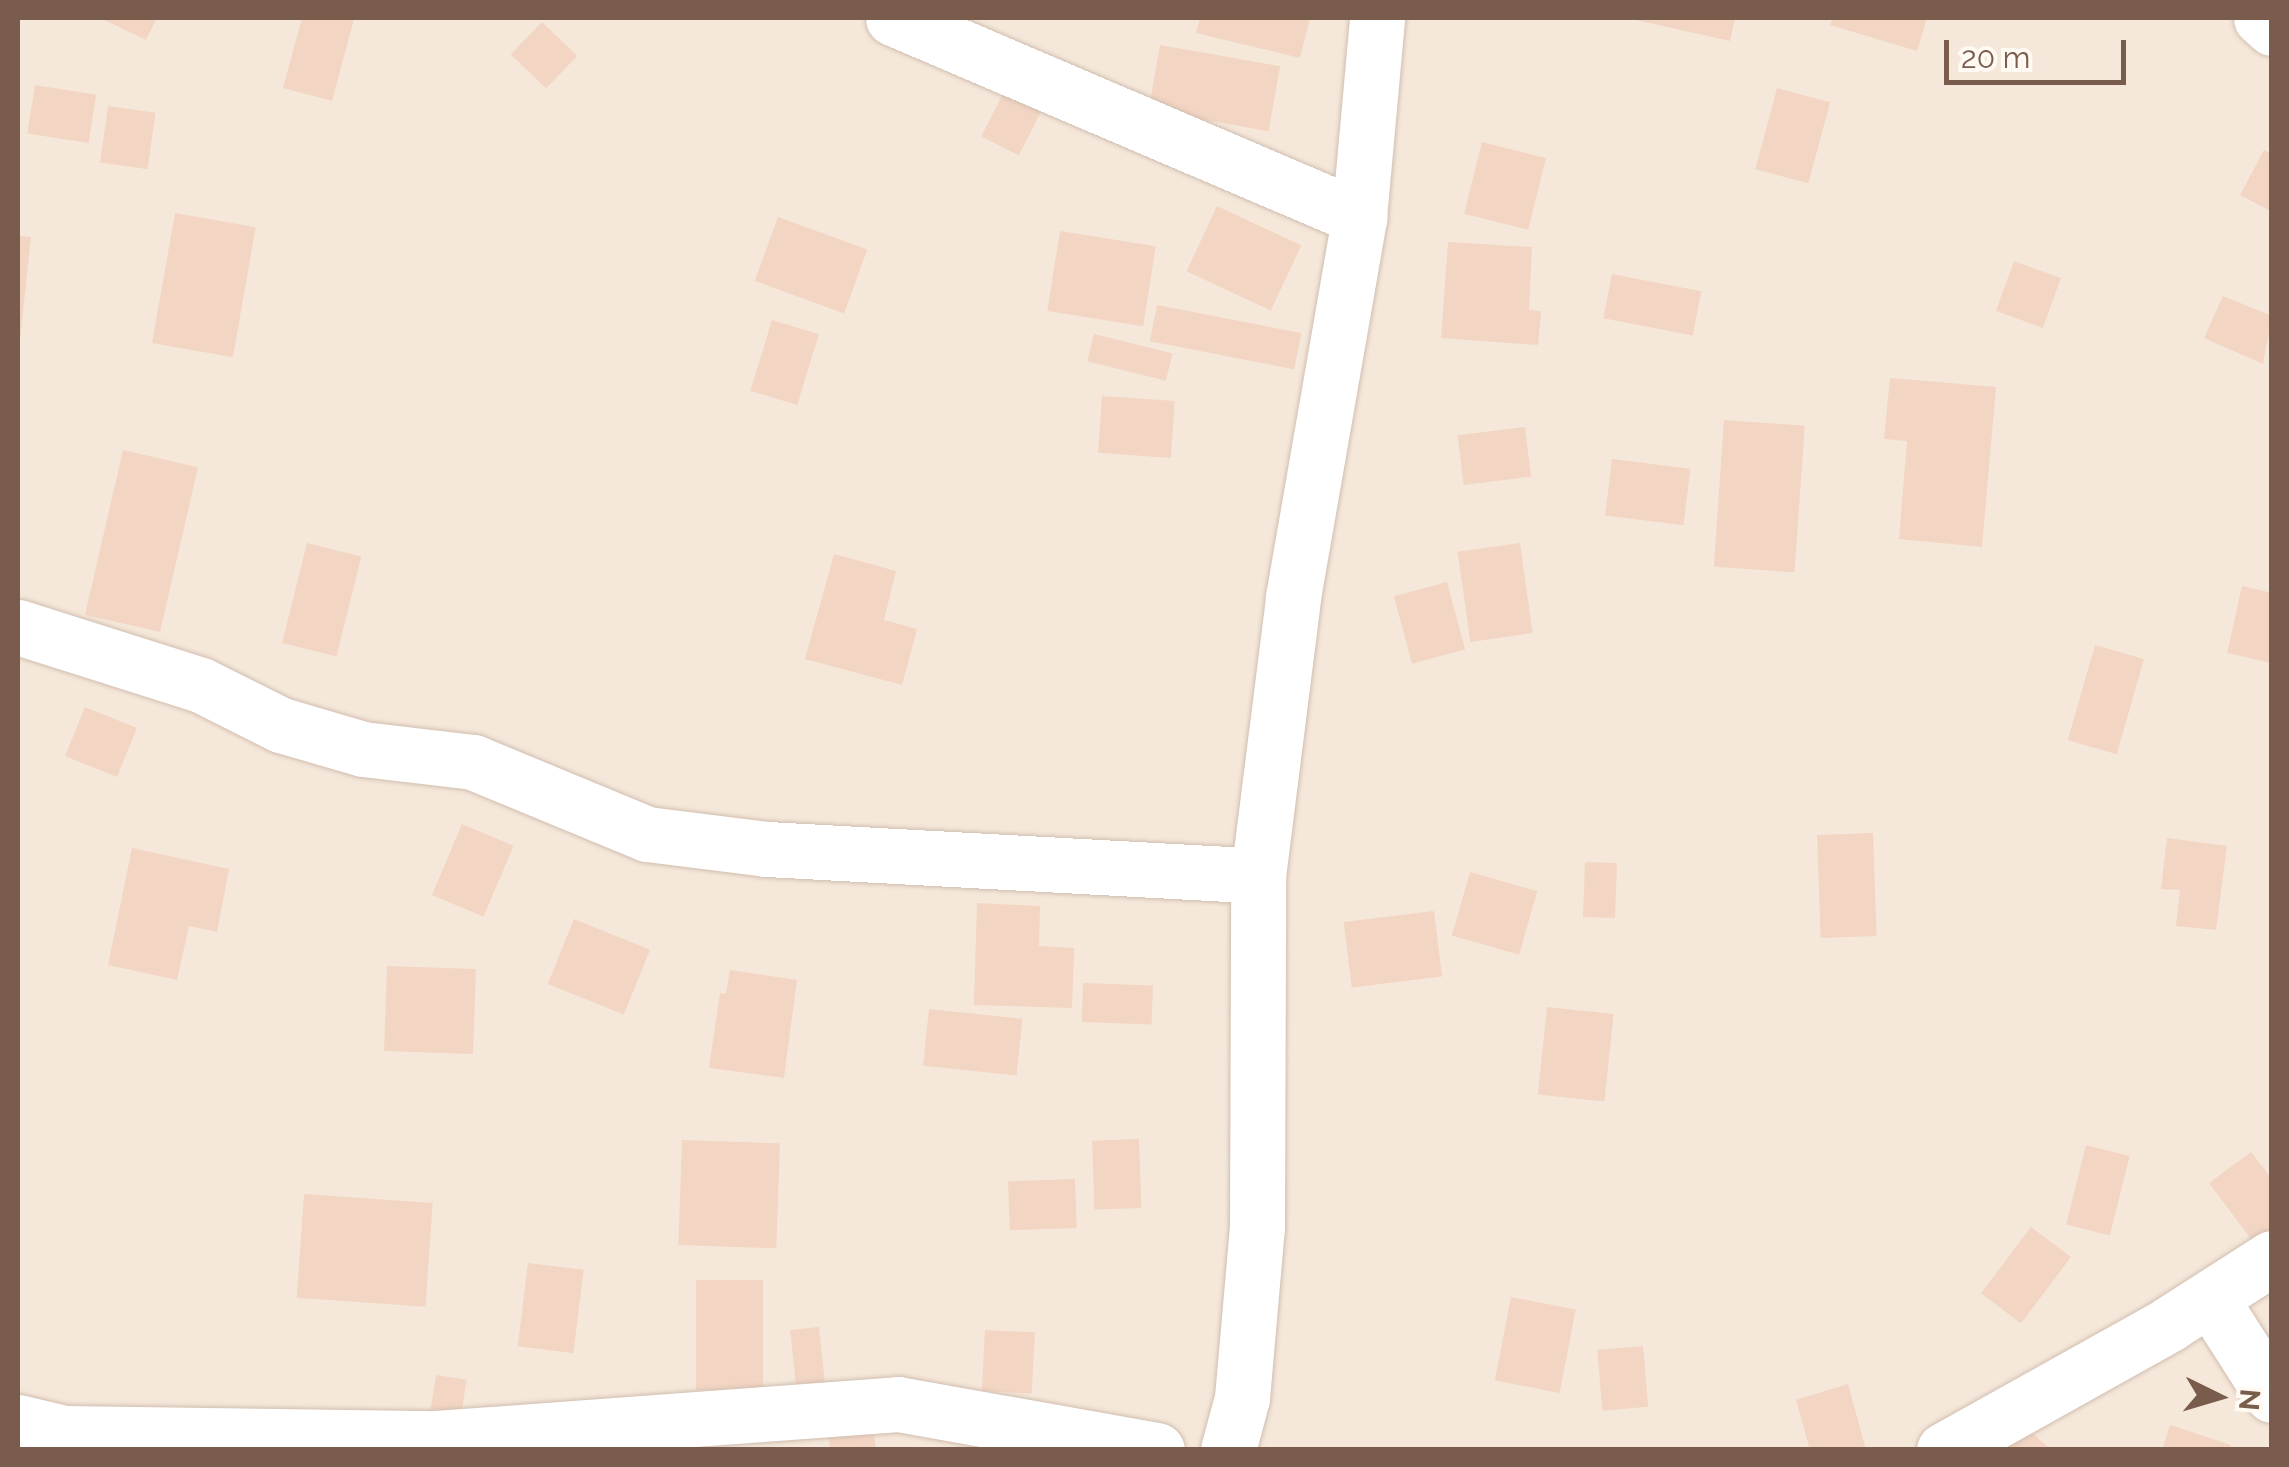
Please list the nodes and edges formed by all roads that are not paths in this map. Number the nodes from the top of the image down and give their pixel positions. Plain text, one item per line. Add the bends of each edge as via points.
1 (893, 18) edge
2 (1377, 18) edge
3 (2261, 18) edge
4 (2272, 28) edge
5 (1359, 217) junction
6 (18, 627) edge
7 (1258, 876) junction
8 (2272, 1258) edge
9 (2210, 1298) junction
10 (2272, 1395) edge
11 (18, 1422) edge
12 (1156, 1450) edge
13 (1228, 1450) edge
14 (1944, 1450) edge

1 - 5 street
2 - 5 street
3 - 4 street
5 - 7 street via 1292,598
6 - 7 street via 201,685 298,730 363,749 473,762 646,834 766,848
7 - 13 street via 1256,1228 1242,1398
8 - 9 street
9 - 10 street
9 - 14 street
11 - 12 street via 65,1432 436,1438 898,1404

